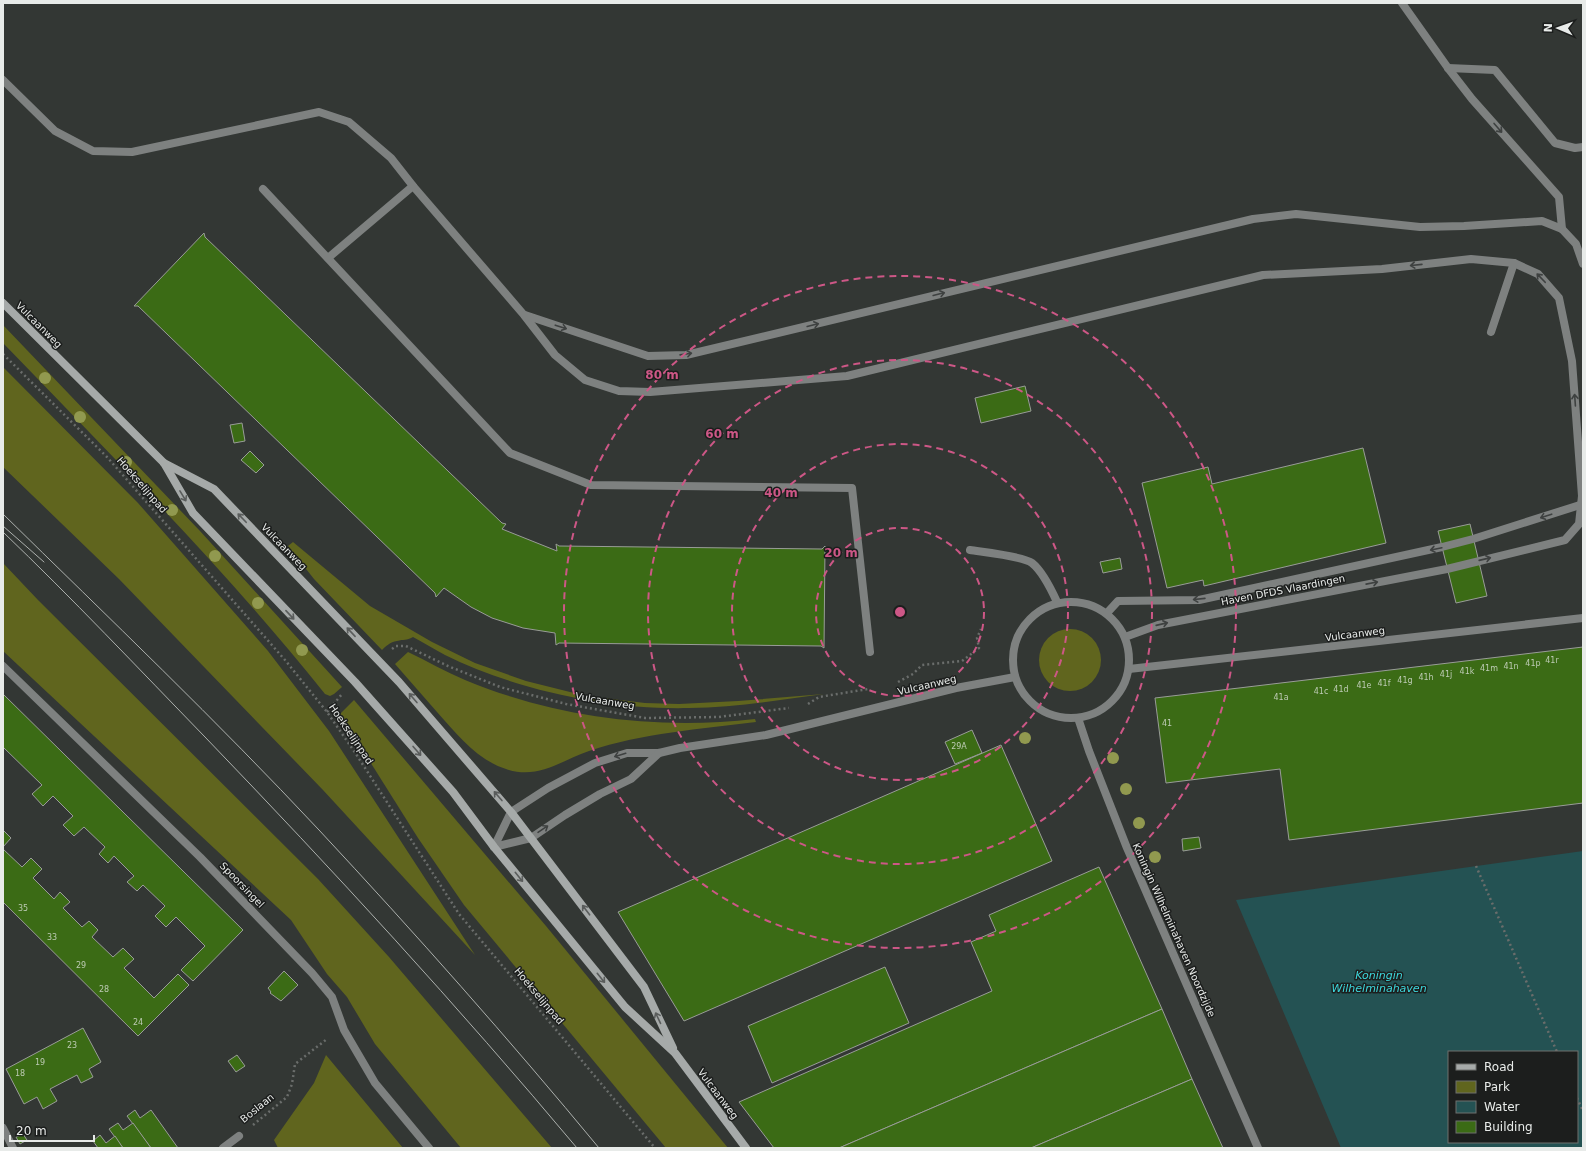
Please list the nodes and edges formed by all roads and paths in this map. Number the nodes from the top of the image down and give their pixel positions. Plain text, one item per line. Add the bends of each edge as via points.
1 (1402, 3) edge
2 (1448, 68) junction
3 (3, 80) edge
4 (1583, 147) edge
5 (413, 186) junction
6 (263, 189) dead end
7 (1562, 229) junction
8 (328, 258) junction
9 (1514, 262) junction
10 (1583, 264) edge
11 (3, 303) edge
12 (524, 315) junction
13 (1491, 332) dead end
14 (3, 354) edge
15 (164, 463) junction
16 (1582, 504) edge
17 (970, 550) dead end
18 (1057, 602) junction
19 (1107, 613) junction
20 (1583, 618) edge
21 (981, 629) dead end
22 (1125, 637) junction
23 (870, 652) dead end
24 (378, 660) junction
25 (3, 666) edge
26 (1129, 669) junction
27 (1015, 677) junction
28 (355, 682) junction
29 (892, 685) dead end
30 (870, 688) dead end
31 (789, 708) dead end
32 (812, 708) dead end
33 (327, 712) junction
34 (1078, 718) junction
35 (658, 753) junction
36 (511, 812) junction
37 (531, 838) junction
38 (494, 847) junction
39 (1476, 866) dead end
40 (344, 1030) junction
41 (1557, 1051) edge
42 (675, 1053) junction
43 (1578, 1100) edge
44 (1583, 1111) edge
45 (3, 1128) edge
46 (239, 1136) joint
47 (14, 1148) edge
48 (222, 1148) edge
49 (429, 1148) edge
50 (655, 1148) edge
51 (746, 1148) edge
52 (1258, 1148) edge

1 - 2 street
2 - 4 street via 1495,70 1555,143 1575,148
2 -> 7 street via 1472,99 1559,197
3 - 5 street via 55,131 93,151 132,152 319,112 349,122 391,158
5 - 8 street
5 - 12 street
6 - 8 street
7 - 10 street via 1576,244
12 -> 7 street via 648,356 686,355 1253,219 1296,214 1420,227 1542,221
8 - 23 street via 510,453 591,485 852,488
9 -> 12 street via 1470,259 1382,269 1263,275 847,376 650,392 619,391 585,380 555,355
9 - 13 street
16 -> 9 street, Haven DFDS Vlaardingen via 1572,361 1559,298 1538,274
11 - 15 main road, Vulcaanweg
14 - 33 path, Hoekselijnpad via 107,457 259,629
24 -> 15 main road, Vulcaanweg via 214,489
15 -> 28 main road, Vulcaanweg via 193,513
16 -> 19 street via 1442,548 1199,600 1118,601
22 -> 16 street, Haven DFDS Vlaardingen via 1158,625 1447,568 1565,540 1579,524
17 - 18 street via 1011,556 1031,562 1049,585
18 - 19 street via 1075,601 1092,605
18 - 27 street via 1039,610 1024,624 1015,641 1012,661
19 - 22 street via 1118,624
20 - 26 street, Vulcaanweg
21 - 29 path via 977,638 979,648 962,661 922,665 913,674
22 - 26 street
24 - 31 path, Vulcaanweg via 396,646 406,646 500,687 566,704 645,718 719,717
36 -> 24 main road, Vulcaanweg
25 - 40 street, Spoorsingel via 200,857 312,973 332,996
26 - 34 street via 1123,687 1112,701 1098,712
27 - 34 street via 1029,701 1040,710 1053,716
27 - 35 street, Vulcaanweg via 956,688 766,735
28 - 33 path
28 -> 38 main road, Vulcaanweg via 453,792
30 - 32 path via 819,697 805,706
33 - 50 path, Hoekselijnpad via 459,914
34 - 52 street, Koningin Wilhelminahaven Noordzijde via 1127,848
35 -> 36 street, Vulcaanweg via 627,753 595,763 548,788
37 -> 35 street via 576,808 631,779
36 - 37 main road, Vulcaanweg
36 - 38 street
37 - 38 street
42 -> 37 main road, Vulcaanweg via 644,987
38 -> 42 main road, Vulcaanweg via 625,1007
39 - 41 path
40 - 46 path, Boslaan via 323,1042 295,1064 288,1097
40 - 49 street, Spoorsingel via 376,1084
42 - 51 main road, Vulcaanweg
43 - 44 path
45 - 47 street
46 - 48 street, Boslaan

